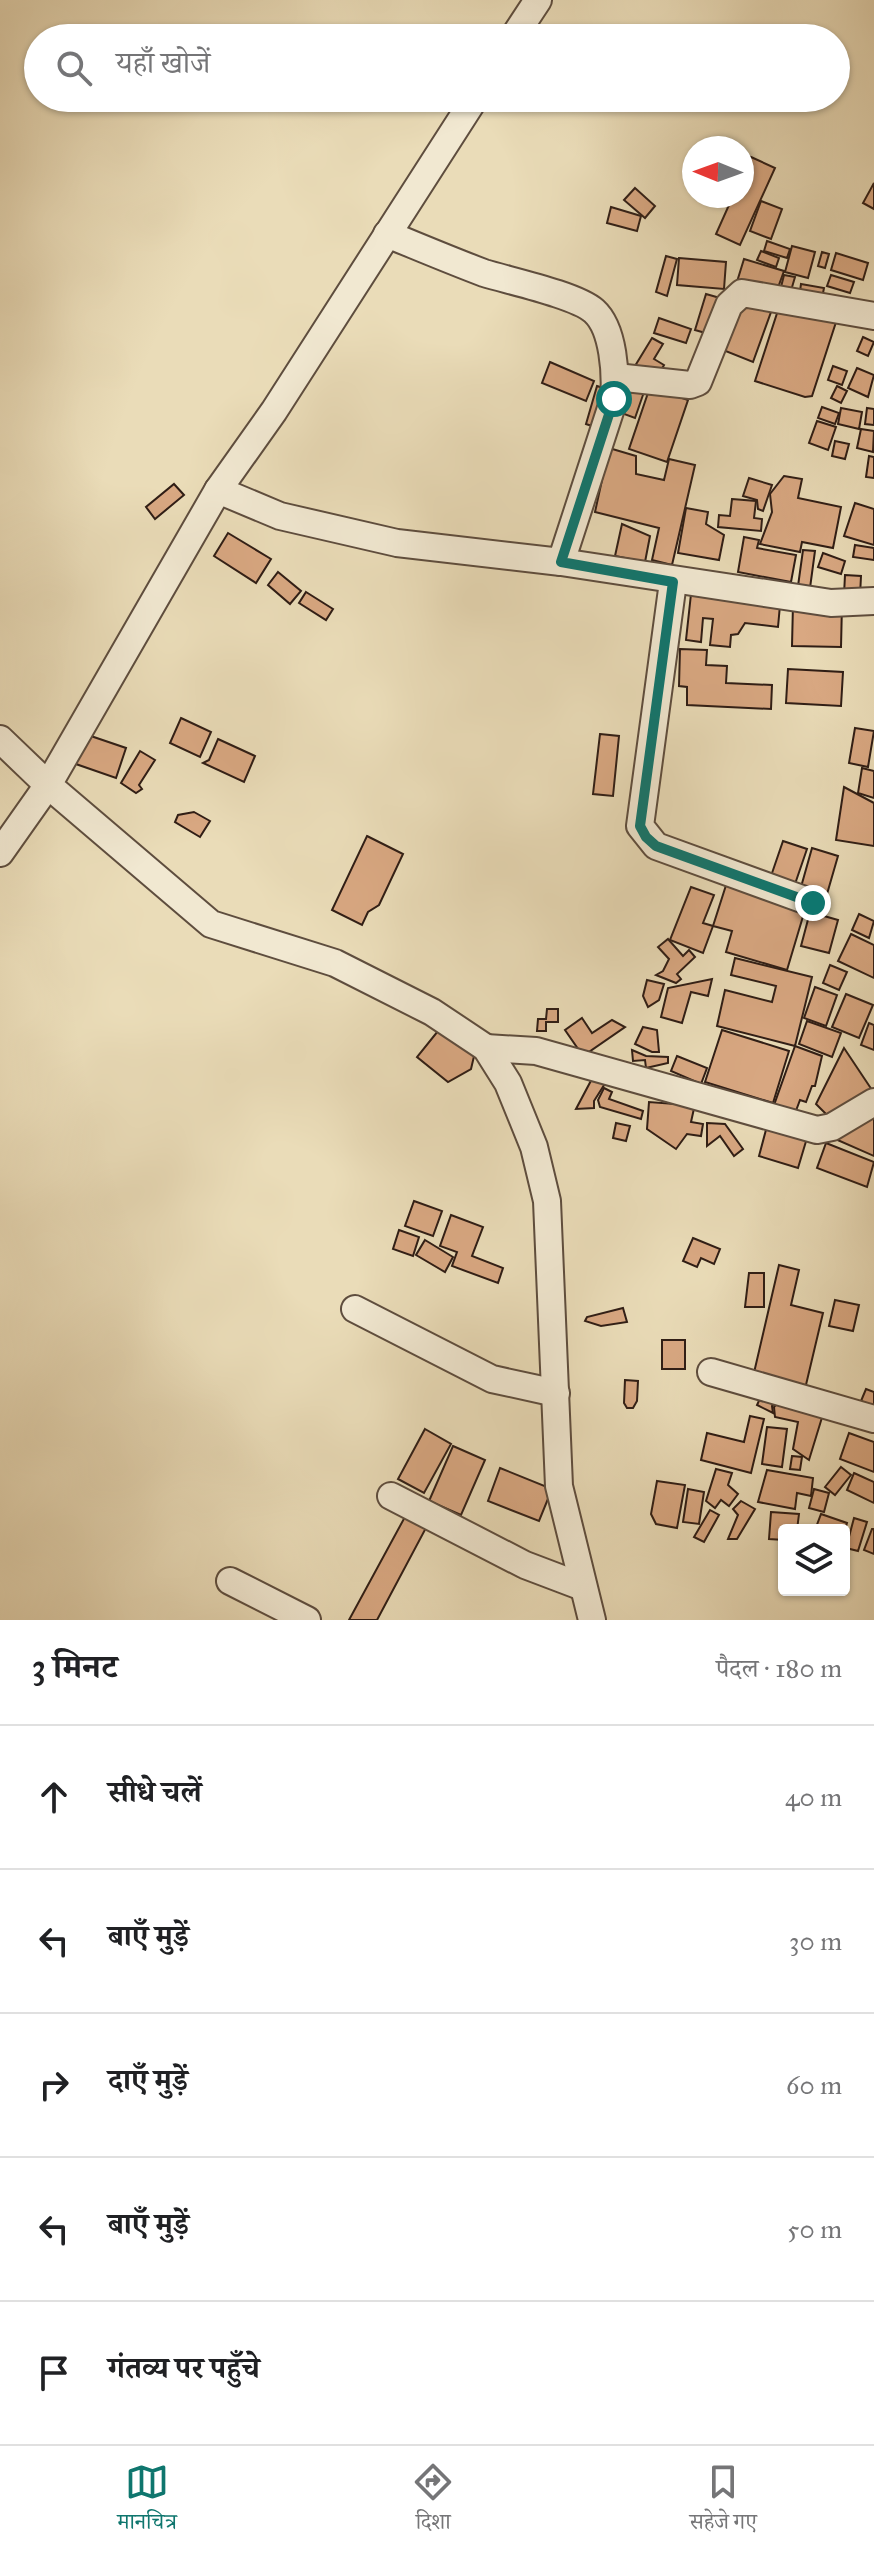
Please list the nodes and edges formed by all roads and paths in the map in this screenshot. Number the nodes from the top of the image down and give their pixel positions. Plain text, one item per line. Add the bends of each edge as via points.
1 (538, 0) edge
2 (522, 24) edge
3 (466, 112) edge
4 (387, 234) junction
5 (874, 316) edge
6 (616, 377) junction
7 (218, 490) junction
8 (561, 562) junction
9 (673, 582) junction
10 (874, 601) edge
11 (4, 754) edge
12 (48, 785) junction
13 (0, 853) edge
14 (813, 903) dead end
15 (486, 1048) junction
16 (874, 1102) edge
17 (355, 1309) dead end
18 (711, 1372) dead end
19 (556, 1393) junction
20 (874, 1419) edge
21 (391, 1496) dead end
22 (230, 1581) dead end
23 (583, 1587) junction
24 (307, 1620) edge
25 (592, 1620) edge

1 - 2 street
3 - 4 street
4 - 6 street via 594,311 604,327
4 - 7 street
5 - 6 street via 742,293 729,305 698,382
6 - 8 street via 614,399
7 - 8 street via 332,531
7 - 12 street
8 - 9 street
9 - 10 street via 831,603
9 - 14 street via 640,826 656,846
11 - 12 street
12 - 13 street
12 - 15 street via 211,924 335,963 432,1012
15 - 16 street via 536,1051 817,1130
15 - 19 street via 508,1083 534,1147 547,1201
17 - 19 street via 492,1379
18 - 20 street
19 - 23 street via 559,1486
21 - 23 street via 525,1565
22 - 24 street
23 - 25 street

